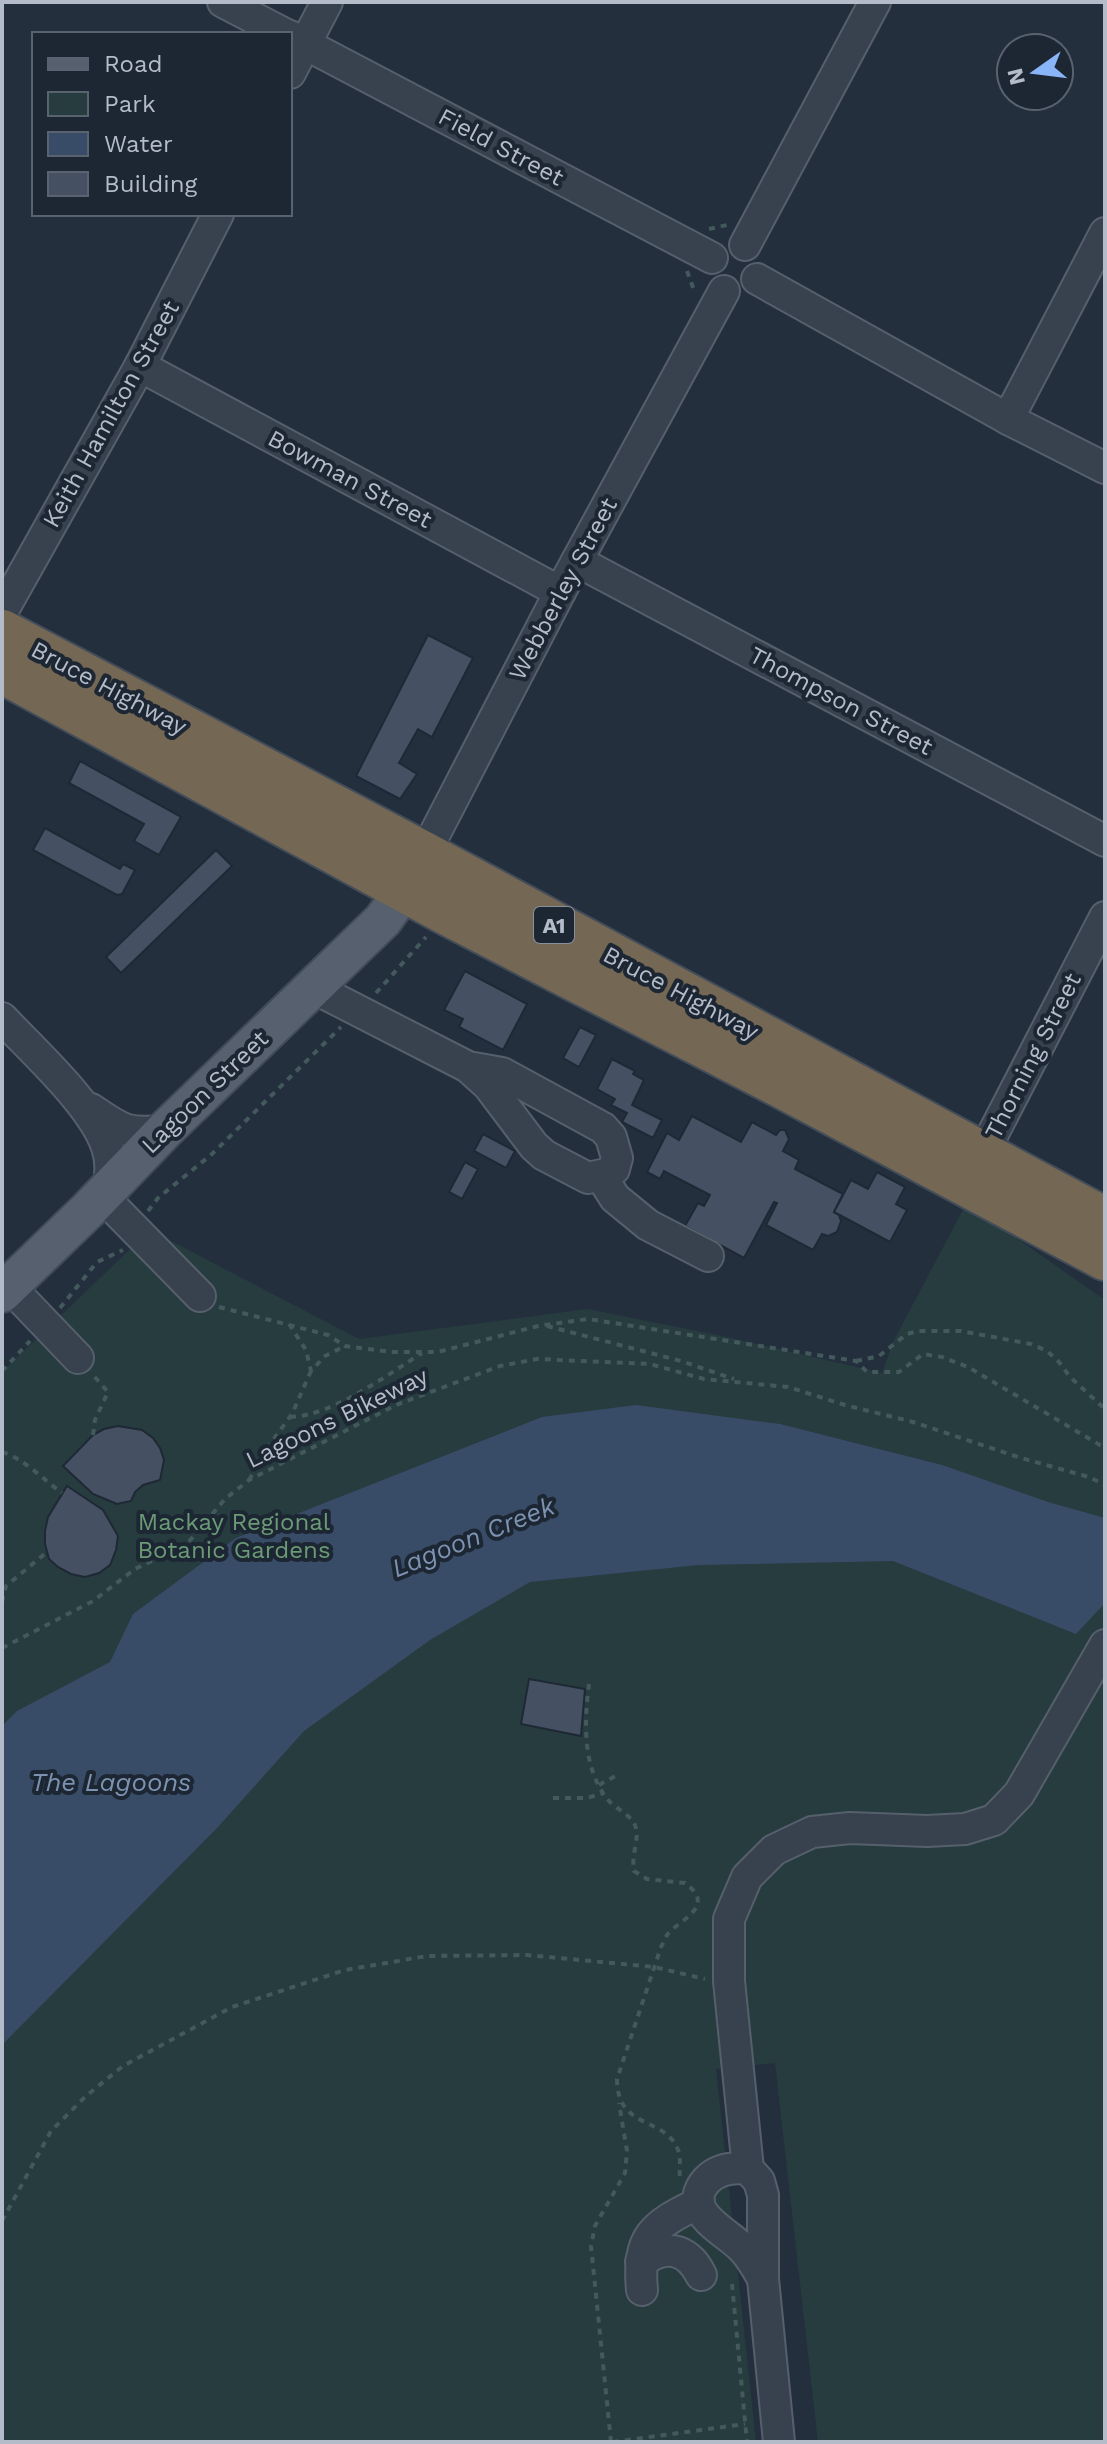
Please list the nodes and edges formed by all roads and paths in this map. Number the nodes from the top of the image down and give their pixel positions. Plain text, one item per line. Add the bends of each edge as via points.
1 (223, 2) edge
2 (327, 2) edge
3 (872, 3) edge
4 (281, 32) edge
5 (293, 38) edge
6 (217, 216) edge
7 (1105, 233) edge
8 (745, 245) junction
9 (712, 258) junction
10 (757, 279) junction
11 (724, 291) junction
12 (140, 366) junction
13 (1008, 419) junction
14 (1105, 468) edge
15 (577, 561) junction
16 (560, 592) junction
17 (2, 612) edge
18 (2, 632) edge
19 (2, 671) edge
20 (1105, 841) edge
21 (415, 871) junction
22 (1105, 917) edge
23 (425, 930) dead end
24 (312, 987) junction
25 (358, 1011) junction
26 (2, 1018) edge
27 (468, 1067) junction
28 (82, 1104) junction
29 (165, 1130) junction
30 (983, 1153) junction
31 (601, 1176) junction
32 (105, 1193) junction
33 (1105, 1220) edge
34 (141, 1236) junction
35 (708, 1256) dead end
36 (1105, 1258) edge
37 (5, 1290) edge
38 (200, 1296) joint
39 (45, 1324) junction
40 (289, 1324) junction
41 (543, 1325) junction
42 (345, 1346) junction
43 (425, 1352) junction
44 (78, 1358) joint
45 (856, 1361) junction
46 (2, 1371) edge
47 (311, 1371) junction
48 (744, 1383) junction
49 (1105, 1409) edge
50 (290, 1417) junction
51 (93, 1435) dead end
52 (1105, 1448) edge
53 (2, 1452) edge
54 (249, 1480) junction
55 (1105, 1485) edge
56 (62, 1493) dead end
57 (47, 1552) dead end
58 (4, 1587) edge
59 (2, 1602) edge
60 (1105, 1645) edge
61 (2, 1648) edge
62 (589, 1684) dead end
63 (619, 1774) dead end
64 (599, 1785) junction
65 (604, 1793) junction
66 (553, 1798) dead end
67 (654, 1967) junction
68 (729, 1981) junction
69 (618, 2097) junction
70 (748, 2169) junction
71 (690, 2207) junction
72 (2, 2221) edge
73 (713, 2280) joint
74 (753, 2280) junction
75 (732, 2284) junction
76 (745, 2424) junction
77 (612, 2442) edge
78 (747, 2442) edge
79 (779, 2442) edge

1 - 4 street, Field Street
2 - 5 street
3 - 8 street
5 - 9 street, Field Street
6 - 12 street, Keith Hamilton Street
7 - 13 street
8 - 9 street via 728,244
8 - 10 street via 759,263
9 - 11 street via 712,279
10 - 11 street via 739,293
10 - 13 street
11 - 15 street, Webberley Street
12 - 16 street, Bowman Street
12 - 17 street, Keith Hamilton Street
13 - 14 street
15 - 16 street, Webberley Street
15 - 20 street, Thompson Street
16 - 21 street, Webberley Street
18 - 21 highway, Bruce Highway / A1 via 387,836
19 - 21 highway, Bruce Highway / A1
21 - 24 main road, Lagoon Street via 390,912
21 - 30 highway, Bruce Highway / A1
21 - 36 highway, Bruce Highway / A1 via 445,912
22 - 30 street, Thorning Street
23 - 25 path via 428,935
24 - 25 street
24 - 29 main road, Lagoon Street
25 - 27 street
25 - 34 path via 212,1154 158,1198 147,1211
26 - 28 street
27 - 31 street via 544,1155 588,1178
27 - 31 street via 502,1073 603,1128 617,1158 614,1169
28 - 29 street via 121,1129
28 - 32 street via 108,1149
29 - 32 main road, Lagoon Street
30 - 33 highway, Bruce Highway / A1
31 - 35 street via 615,1198 648,1225
32 - 34 street
32 - 37 main road, Lagoon Street
34 - 38 street
34 - 39 path via 97,1262
37 - 39 street
38 - 40 path via 217,1306
39 - 44 street
39 - 46 path
40 - 42 path via 328,1335
40 - 47 path via 306,1350
41 - 43 path
41 - 45 path via 588,1319
41 - 48 path
42 - 43 path
42 - 47 path
43 - 50 path via 326,1410
44 - 51 path via 108,1392
45 - 49 path via 879,1356 918,1331 961,1331 1031,1344 1047,1351
45 - 52 path via 867,1372 899,1372 923,1354 942,1357
47 - 50 path
48 - 54 path, Lagoons Bikeway via 704,1379 650,1364 537,1359 500,1366 396,1405
48 - 55 path, Lagoons Bikeway via 788,1387 913,1422
50 - 54 path
53 - 56 path via 18,1458
54 - 61 path, Lagoons Bikeway via 225,1499 187,1544
57 - 58 path
58 - 59 path
60 - 68 street via 1019,1794 994,1820 965,1829 812,1832 774,1850 747,1877 729,1919
62 - 64 path via 588,1755
63 - 64 path
64 - 65 path
65 - 66 path
65 - 67 path via 636,1829 634,1871 647,1879 685,1883 696,1894 692,1914 667,1935
67 - 68 path
67 - 69 path via 617,2079
67 - 72 path via 527,1955 427,1956 345,1970 232,2007 123,2066 86,2096 51,2131
68 - 70 street
69 - 71 path via 625,2109 675,2144 680,2155 678,2199
69 - 77 path via 627,2151 625,2173 595,2226 591,2246
70 - 71 street via 732,2167 715,2174
70 - 74 street via 763,2195
71 - 73 street via 651,2233 642,2276 653,2253 671,2251 680,2252
71 - 74 street via 742,2248
73 - 75 path
74 - 75 path
74 - 79 street
75 - 76 path
76 - 77 path
76 - 78 path

